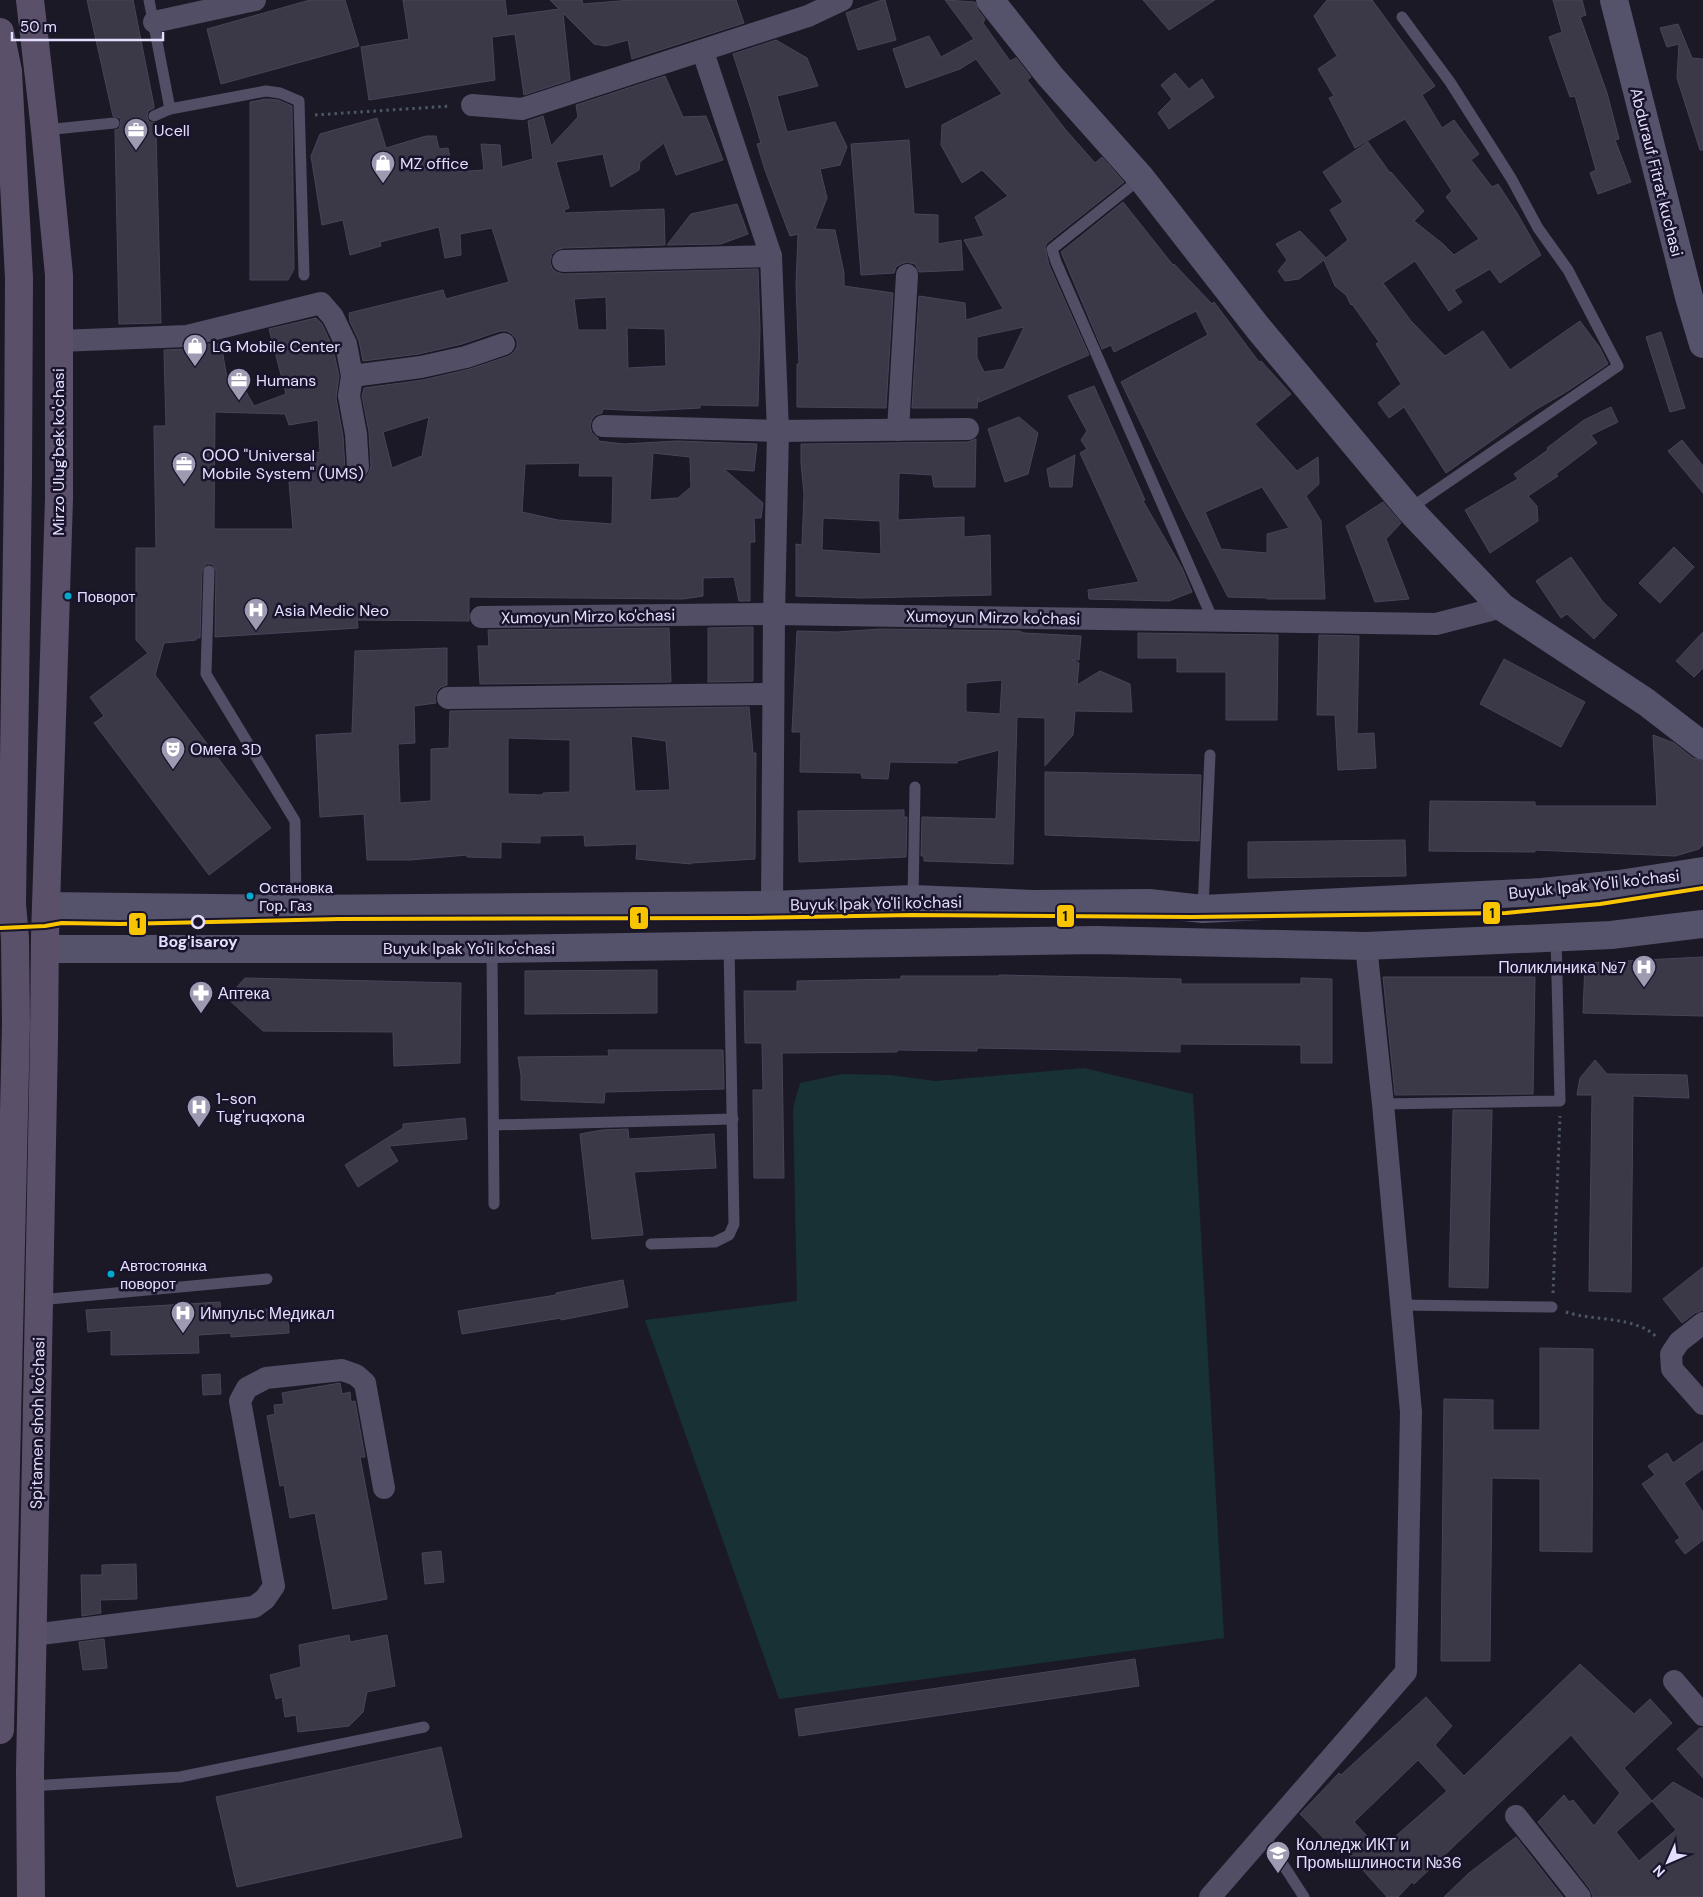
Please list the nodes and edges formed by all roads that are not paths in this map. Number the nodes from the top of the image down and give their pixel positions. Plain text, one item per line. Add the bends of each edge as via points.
1 (30, 0) edge
2 (149, 0) edge
3 (255, 0) edge
4 (842, 0) edge
5 (990, 0) edge
6 (1614, 0) edge
7 (1402, 17) dead end
8 (154, 22) junction
9 (0, 32) edge
10 (703, 52) junction
11 (472, 105) road end
12 (170, 109) junction
13 (154, 116) dead end
14 (114, 123) dead end
15 (45, 130) junction
16 (6, 138) edge
17 (1141, 178) junction
18 (771, 256) junction
19 (563, 262) dead end
20 (304, 275) dead end
21 (907, 275) dead end
22 (1696, 297) edge
23 (59, 341) junction
24 (504, 344) dead end
25 (1703, 344) edge
26 (352, 376) junction
27 (603, 426) dead end
28 (968, 429) dead end
29 (778, 430) junction
30 (898, 430) junction
31 (358, 467) dead end
32 (1409, 509) junction
33 (208, 571) dead end
34 (1502, 607) junction
35 (774, 614) junction
36 (481, 617) dead end
37 (1213, 620) junction
38 (773, 694) junction
39 (448, 698) dead end
40 (1702, 744) edge
41 (1210, 755) dead end
42 (13, 762) junction
43 (915, 787) dead end
44 (0, 803) edge
45 (1701, 870) edge
46 (913, 899) junction
47 (6, 904) edge
48 (772, 905) junction
49 (46, 906) junction
50 (296, 909) junction
51 (1203, 909) junction
52 (1703, 924) edge
53 (1556, 938) junction
54 (729, 946) junction
55 (1366, 946) junction
56 (45, 949) junction
57 (492, 949) junction
58 (8, 954) edge
59 (1384, 1104) junction
60 (732, 1119) junction
61 (494, 1125) junction
62 (494, 1204) dead end
63 (651, 1244) dead end
64 (267, 1279) dead end
65 (39, 1300) junction
66 (1401, 1305) junction
67 (1552, 1307) road end
68 (1703, 1323) edge
69 (1703, 1404) edge
70 (384, 1488) dead end
71 (1, 1599) edge
72 (33, 1634) junction
73 (1674, 1681) dead end
74 (1703, 1715) edge
75 (424, 1727) dead end
76 (0, 1730) edge
77 (30, 1786) junction
78 (1516, 1816) dead end
79 (1264, 1835) junction
80 (31, 1897) edge
81 (1210, 1897) edge
82 (1304, 1897) edge
83 (1580, 1897) edge

1 - 15 main road, Mirzo Ulug'bek ko'chasi
2 - 8 lane
3 - 8 street
4 - 10 street via 808,16
5 - 17 main road via 1050,76
6 - 22 main road, Abdurauf Fitrat kuchasi
7 - 32 lane via 1450,82 1511,178 1538,228 1568,270 1618,366
8 - 12 lane
9 - 16 main road via 8,71
10 - 11 street via 522,109
10 - 18 street
12 - 13 lane
12 - 20 lane via 266,91 299,101
14 - 15 lane
15 - 23 main road, Mirzo Ulug'bek ko'chasi via 59,275
16 - 42 main road via 19,278 14,477
17 - 32 main road via 1258,328
17 - 37 lane via 1052,249
18 - 19 street
18 - 29 street
21 - 30 street
22 - 25 main road, Abdurauf Fitrat kuchasi
23 - 26 street via 187,336 321,303 333,317 346,344
23 - 49 main road, Mirzo Ulug'bek ko'chasi via 59,499
24 - 26 street via 421,367
26 - 31 street via 349,396
27 - 29 street
28 - 30 street
29 - 30 street
29 - 35 street
32 - 34 main road
33 - 50 lane via 206,674 295,820
34 - 37 street, Xumoyun Mirzo ko'chasi via 1436,624
34 - 40 main road via 1646,702
35 - 36 street, Xumoyun Mirzo ko'chasi
35 - 37 street, Xumoyun Mirzo ko'chasi
35 - 38 street
38 - 39 street
38 - 48 street
41 - 51 lane
42 - 44 main road
42 - 47 main road
43 - 46 lane
45 - 51 main road, Buyuk Ipak Yo'li ko'chasi via 1619,884 1542,892
46 - 48 main road, Buyuk Ipak Yo'li ko'chasi
46 - 51 main road, Buyuk Ipak Yo'li ko'chasi via 1033,904 1149,903
47 - 49 main road
47 - 58 main road, Spitamen shoh ko'chasi
48 - 50 main road, Buyuk Ipak Yo'li ko'chasi
49 - 50 main road, Buyuk Ipak Yo'li ko'chasi
49 - 56 main road, Mirzo Ulug'bek ko'chasi
52 - 53 main road, Buyuk Ipak Yo'li ko'chasi
53 - 55 main road, Buyuk Ipak Yo'li ko'chasi
53 - 59 lane via 1560,1101
54 - 55 main road, Buyuk Ipak Yo'li ko'chasi via 1096,940
54 - 57 main road, Buyuk Ipak Yo'li ko'chasi
54 - 60 lane
55 - 59 street
56 - 57 main road, Buyuk Ipak Yo'li ko'chasi
56 - 58 main road
56 - 65 main road, Spitamen shoh ko'chasi
57 - 61 lane
58 - 71 main road, Spitamen shoh ko'chasi via 16,1024
59 - 66 street
60 - 61 lane
60 - 63 lane via 734,1224 729,1235 715,1242
61 - 62 lane
64 - 65 lane
65 - 72 main road, Spitamen shoh ko'chasi
66 - 67 lane
66 - 79 street via 1410,1412 1406,1672
68 - 69 street via 1679,1342 1670,1354 1672,1369
70 - 72 street via 365,1383 356,1375 342,1370 266,1378 247,1388 240,1401 274,1586 265,1599 254,1608
71 - 76 main road, Spitamen shoh ko'chasi
72 - 77 main road, Spitamen shoh ko'chasi
73 - 74 street
75 - 77 lane via 180,1776
77 - 80 main road, Spitamen shoh ko'chasi
78 - 83 street
79 - 81 street
79 - 82 lane

